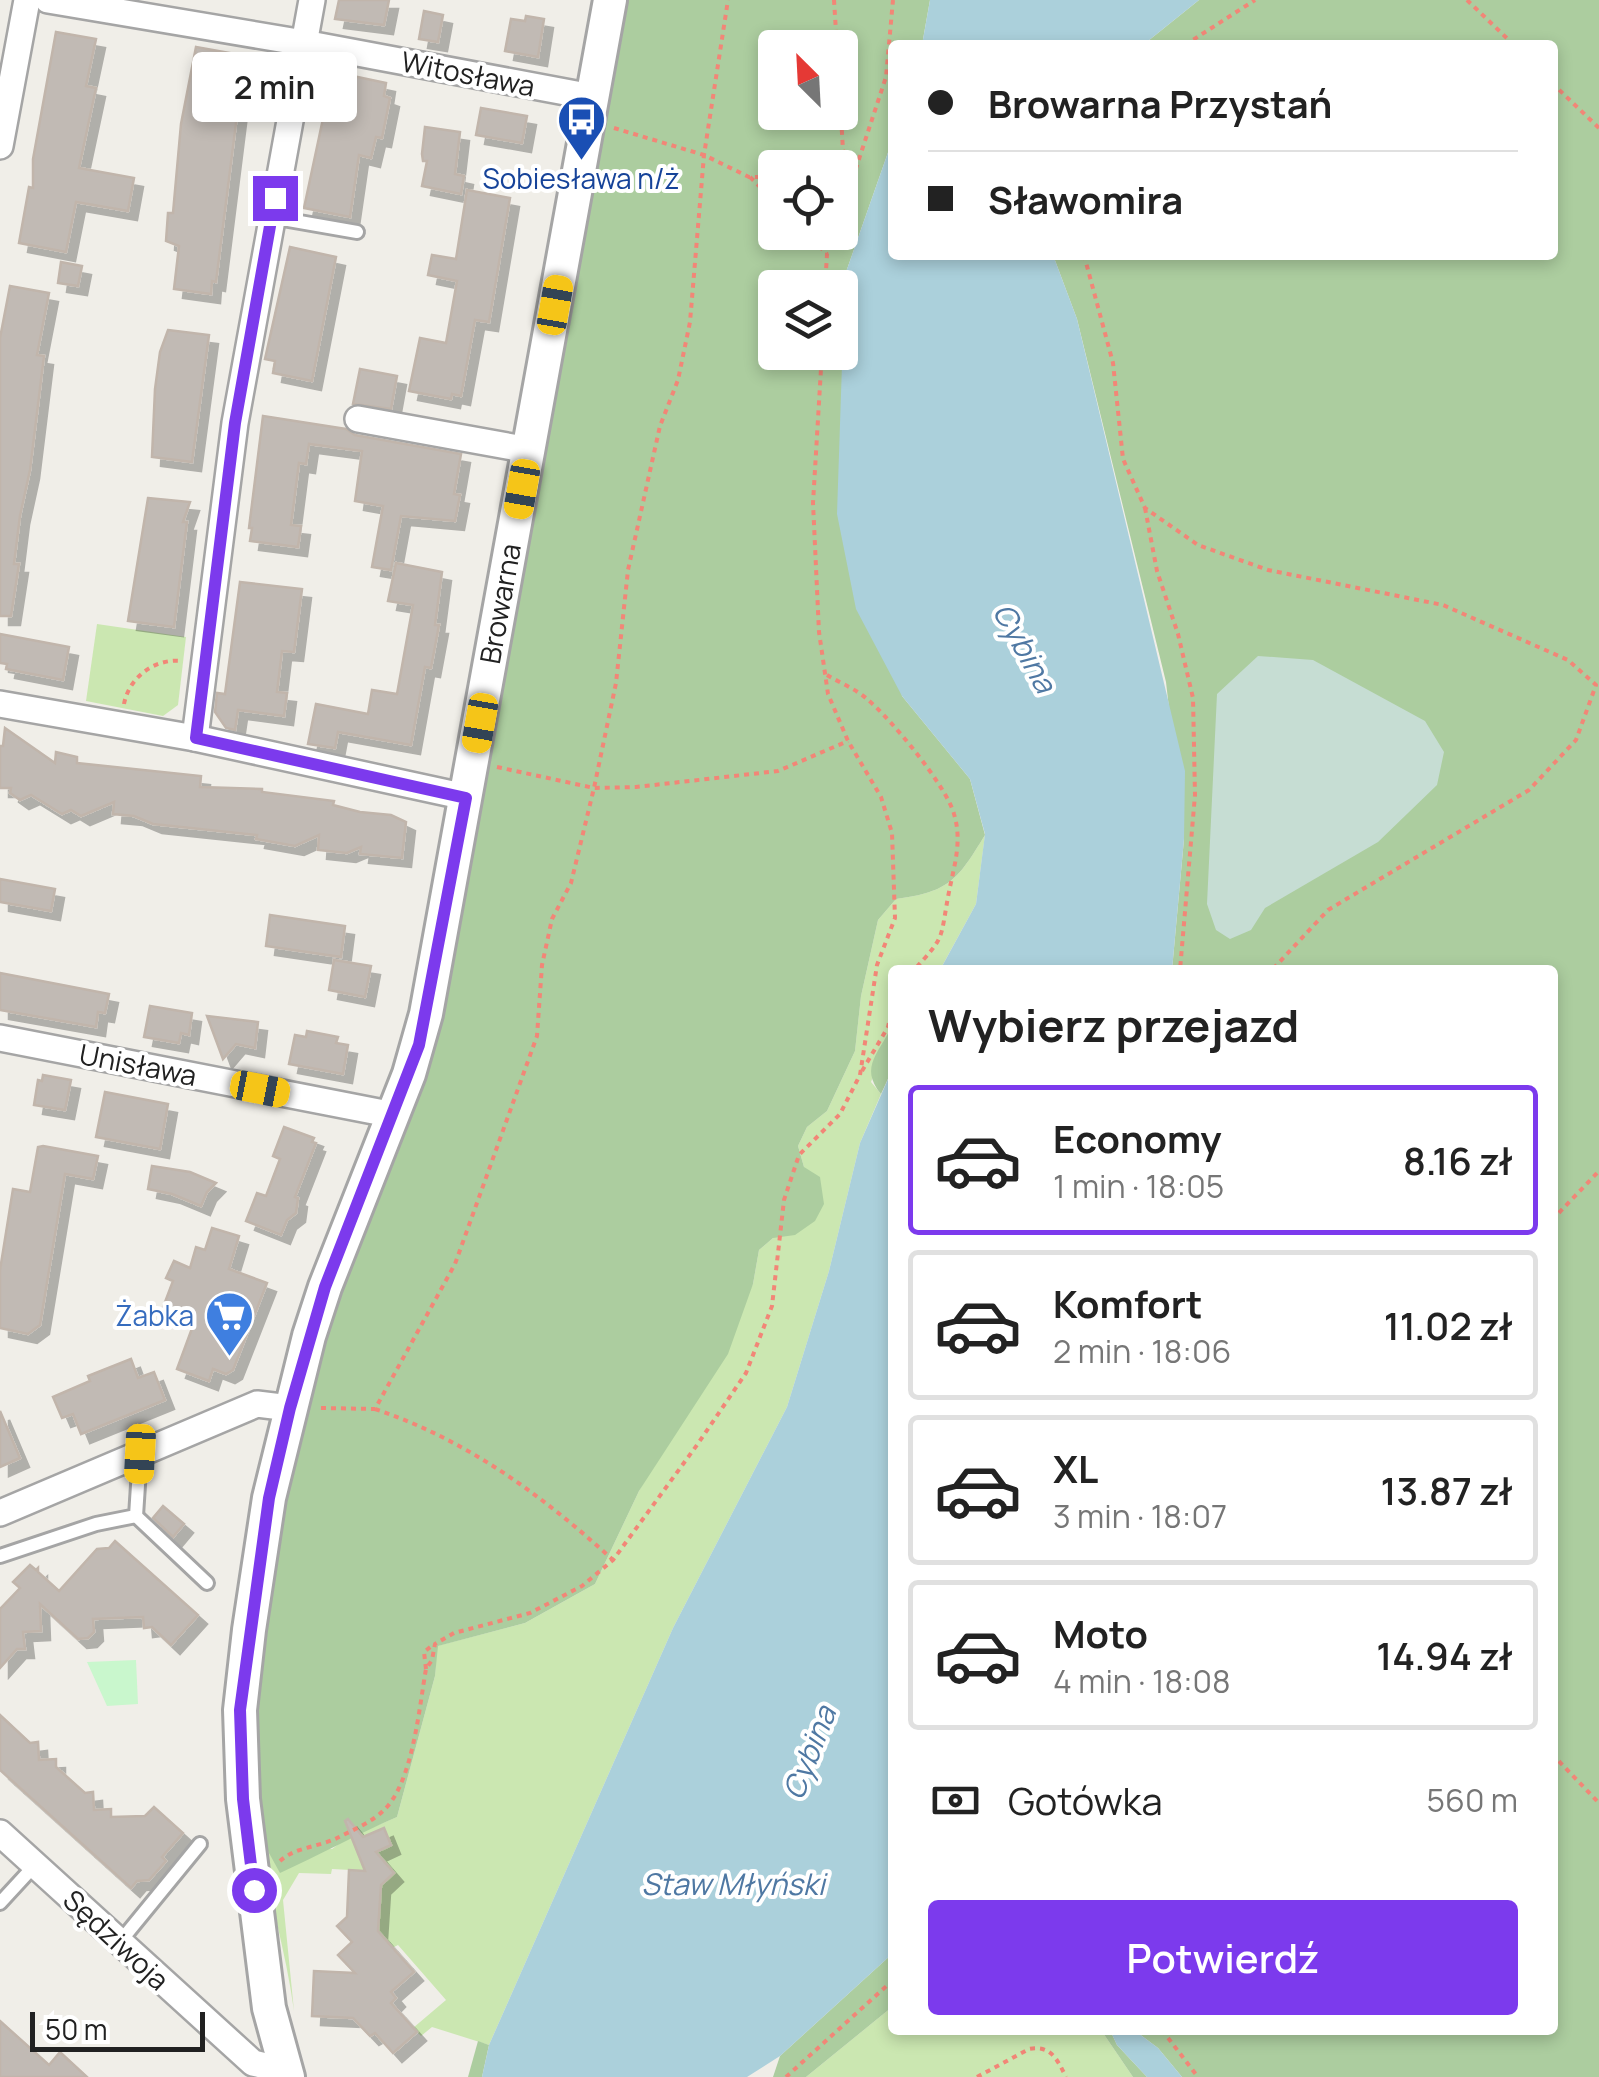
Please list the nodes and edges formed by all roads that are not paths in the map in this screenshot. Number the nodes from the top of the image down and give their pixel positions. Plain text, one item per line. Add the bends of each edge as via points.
1 (27, 0) edge
2 (48, 0) edge
3 (312, 0) edge
4 (610, 0) edge
5 (304, 43) junction
6 (590, 109) junction
7 (0, 146) edge
8 (272, 217) junction
9 (357, 232) dead end
10 (358, 419) dead end
11 (529, 450) junction
12 (0, 704) edge
13 (196, 738) junction
14 (466, 798) junction
15 (1, 1047) edge
16 (394, 1115) junction
17 (290, 1408) junction
18 (140, 1454) junction
19 (0, 1513) edge
20 (136, 1516) junction
21 (0, 1556) edge
22 (207, 1583) dead end
23 (0, 1834) edge
24 (200, 1844) dead end
25 (35, 1865) junction
26 (0, 1903) edge
27 (120, 1943) junction
28 (248, 2070) edge
29 (290, 2073) edge

1 - 7 street
2 - 5 street, Witosława
3 - 5 street
4 - 6 street, Browarna
5 - 6 street, Witosława
5 - 8 street
6 - 11 street, Browarna
8 - 9 lane
8 - 13 street via 235,423
10 - 11 street
11 - 14 street, Browarna
12 - 13 street
13 - 14 street
14 - 16 street, Browarna via 426,1014
15 - 16 street, Unisława
16 - 17 street, Browarna via 325,1287
17 - 18 street via 257,1404
17 - 29 street, Browarna via 262,1542 239,1740 269,2008
18 - 19 street
18 - 20 lane
20 - 21 lane
20 - 22 lane
23 - 25 street, Sędziwoja
24 - 27 lane
25 - 26 lane
25 - 27 street, Sędziwoja
27 - 28 street, Sędziwoja
28 - 29 street, Sędziwoja

